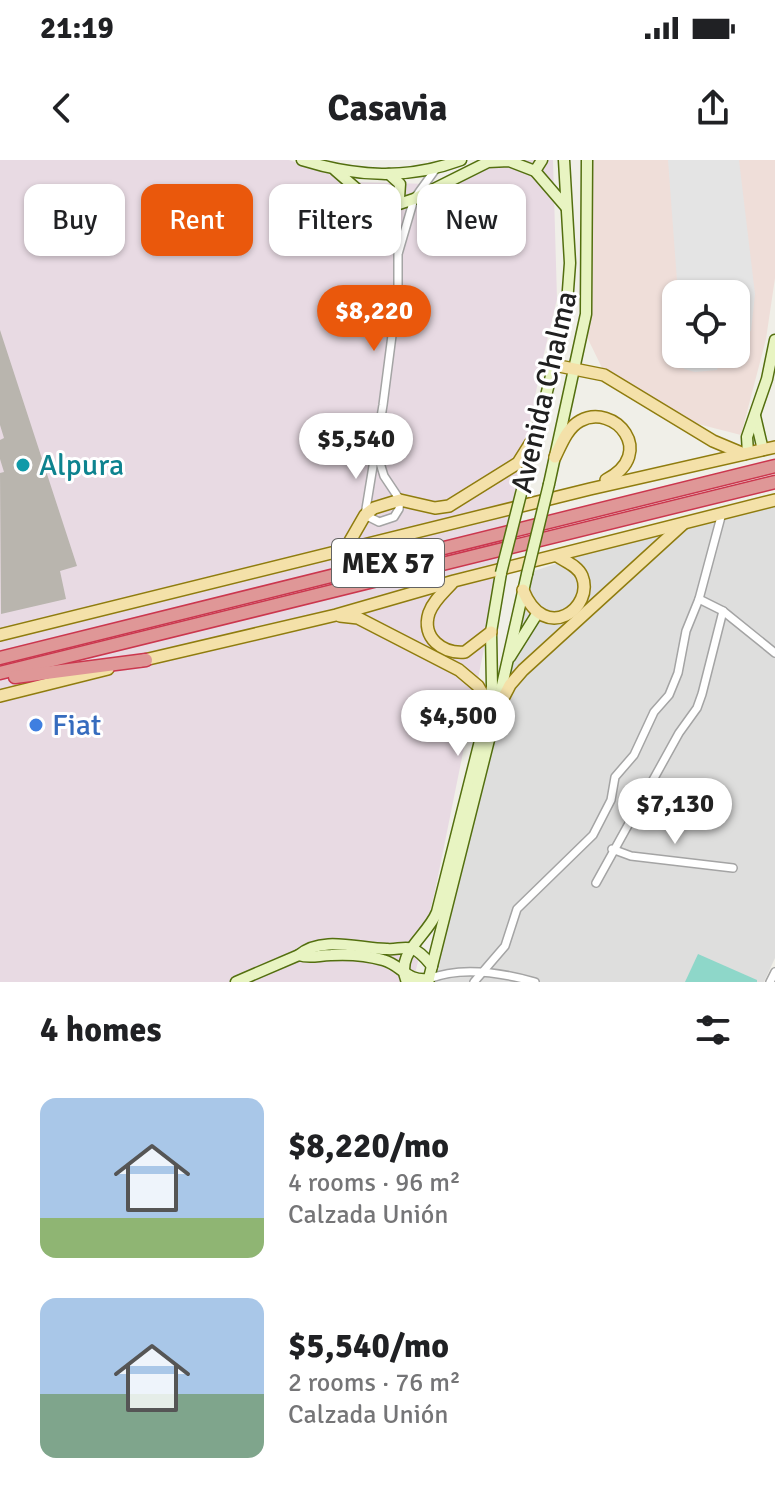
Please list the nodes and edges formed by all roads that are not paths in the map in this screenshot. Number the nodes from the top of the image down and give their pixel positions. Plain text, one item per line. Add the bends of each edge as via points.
1 (302, 160) edge
2 (461, 160) edge
3 (542, 160) edge
4 (564, 160) edge
5 (587, 160) edge
6 (335, 170) junction
7 (435, 170) junction
8 (535, 171) junction
9 (389, 174) junction
10 (351, 184) edge
11 (400, 184) edge
12 (414, 199) junction
13 (401, 203) edge
14 (566, 207) junction
15 (401, 244) edge
16 (398, 256) edge
17 (588, 291) junction
18 (569, 292) junction
19 (775, 340) edge
20 (554, 365) junction
21 (575, 370) junction
22 (755, 416) junction
23 (540, 428) junction
24 (769, 448) edge
25 (377, 453) junction
26 (746, 453) junction
27 (555, 457) junction
28 (775, 466) edge
29 (775, 482) edge
30 (590, 489) junction
31 (400, 500) junction
32 (775, 500) edge
33 (722, 513) junction
34 (365, 515) junction
35 (683, 524) junction
36 (346, 548) junction
37 (557, 556) junction
38 (454, 581) junction
39 (523, 590) junction
40 (699, 599) junction
41 (723, 611) junction
42 (537, 614) junction
43 (336, 615) junction
44 (491, 632) junction
45 (0, 635) edge
46 (775, 653) edge
47 (0, 658) edge
48 (146, 660) junction
49 (505, 666) junction
50 (0, 676) edge
51 (0, 696) edge
52 (492, 708) junction
53 (612, 849) junction
54 (733, 868) dead end
55 (596, 883) dead end
56 (410, 948) junction
57 (299, 955) junction
58 (436, 970) junction
59 (775, 972) edge
60 (480, 973) junction
61 (406, 978) edge
62 (428, 980) edge
63 (236, 982) edge
64 (474, 982) edge
65 (535, 982) edge
66 (770, 982) edge

1 - 6 main road
2 - 7 main road
3 - 8 main road
4 - 14 main road, Avenida Chalma
5 - 17 main road, Avenida Chalma
6 - 9 main road
6 - 10 main road
7 - 9 main road
7 - 12 street
8 - 12 main road via 509,161 488,162
8 - 14 main road
9 - 11 main road
12 - 13 main road
12 - 15 street
14 - 18 main road, Avenida Chalma
16 - 25 street
17 - 18 main road
17 - 21 main road, Avenida Chalma
18 - 20 main road, Avenida Chalma
19 - 22 main road
20 - 21 main road
20 - 23 main road, Avenida Chalma
21 - 26 main road via 604,375 713,441
21 - 27 main road, Avenida Chalma
22 - 24 main road
22 - 26 main road
23 - 31 main road via 518,463 449,506
23 - 44 main road, Avenida Chalma, bridge via 501,573
24 - 26 main road
25 - 31 street
25 - 34 street
26 - 30 main road
27 - 30 main road via 579,422 602,417 622,429 629,442 627,464
27 - 39 main road, Avenida Chalma, bridge
28 - 47 highway, MEX 57
29 - 50 highway, MEX 57
30 - 36 main road
31 - 34 main road
32 - 33 main road
33 - 35 main road
33 - 40 street
34 - 36 main road
35 - 37 main road
35 - 52 main road via 523,670
36 - 45 main road
37 - 38 main road
37 - 42 main road via 583,577 583,594 563,617 549,620
38 - 43 main road
38 - 44 main road via 429,614 433,641 446,651 465,652
39 - 42 main road
39 - 49 main road, Avenida Chalma
40 - 41 street
40 - 60 street via 669,695 615,777 611,800 593,835 517,909 505,946
41 - 46 street
41 - 53 street via 697,708
42 - 49 main road
43 - 48 main road
43 - 52 main road via 358,618 459,670
44 - 52 main road, Avenida Chalma
48 - 50 highway
48 - 51 main road
49 - 52 main road, Avenida Chalma
52 - 56 main road via 437,912
52 - 58 main road
53 - 54 street
53 - 55 street
56 - 57 main road via 333,945
56 - 58 main road
56 - 61 main road via 405,955
57 - 61 main road via 379,959
57 - 63 main road
58 - 60 street
58 - 62 main road
59 - 66 street
60 - 64 street
60 - 65 street
61 - 62 main road

